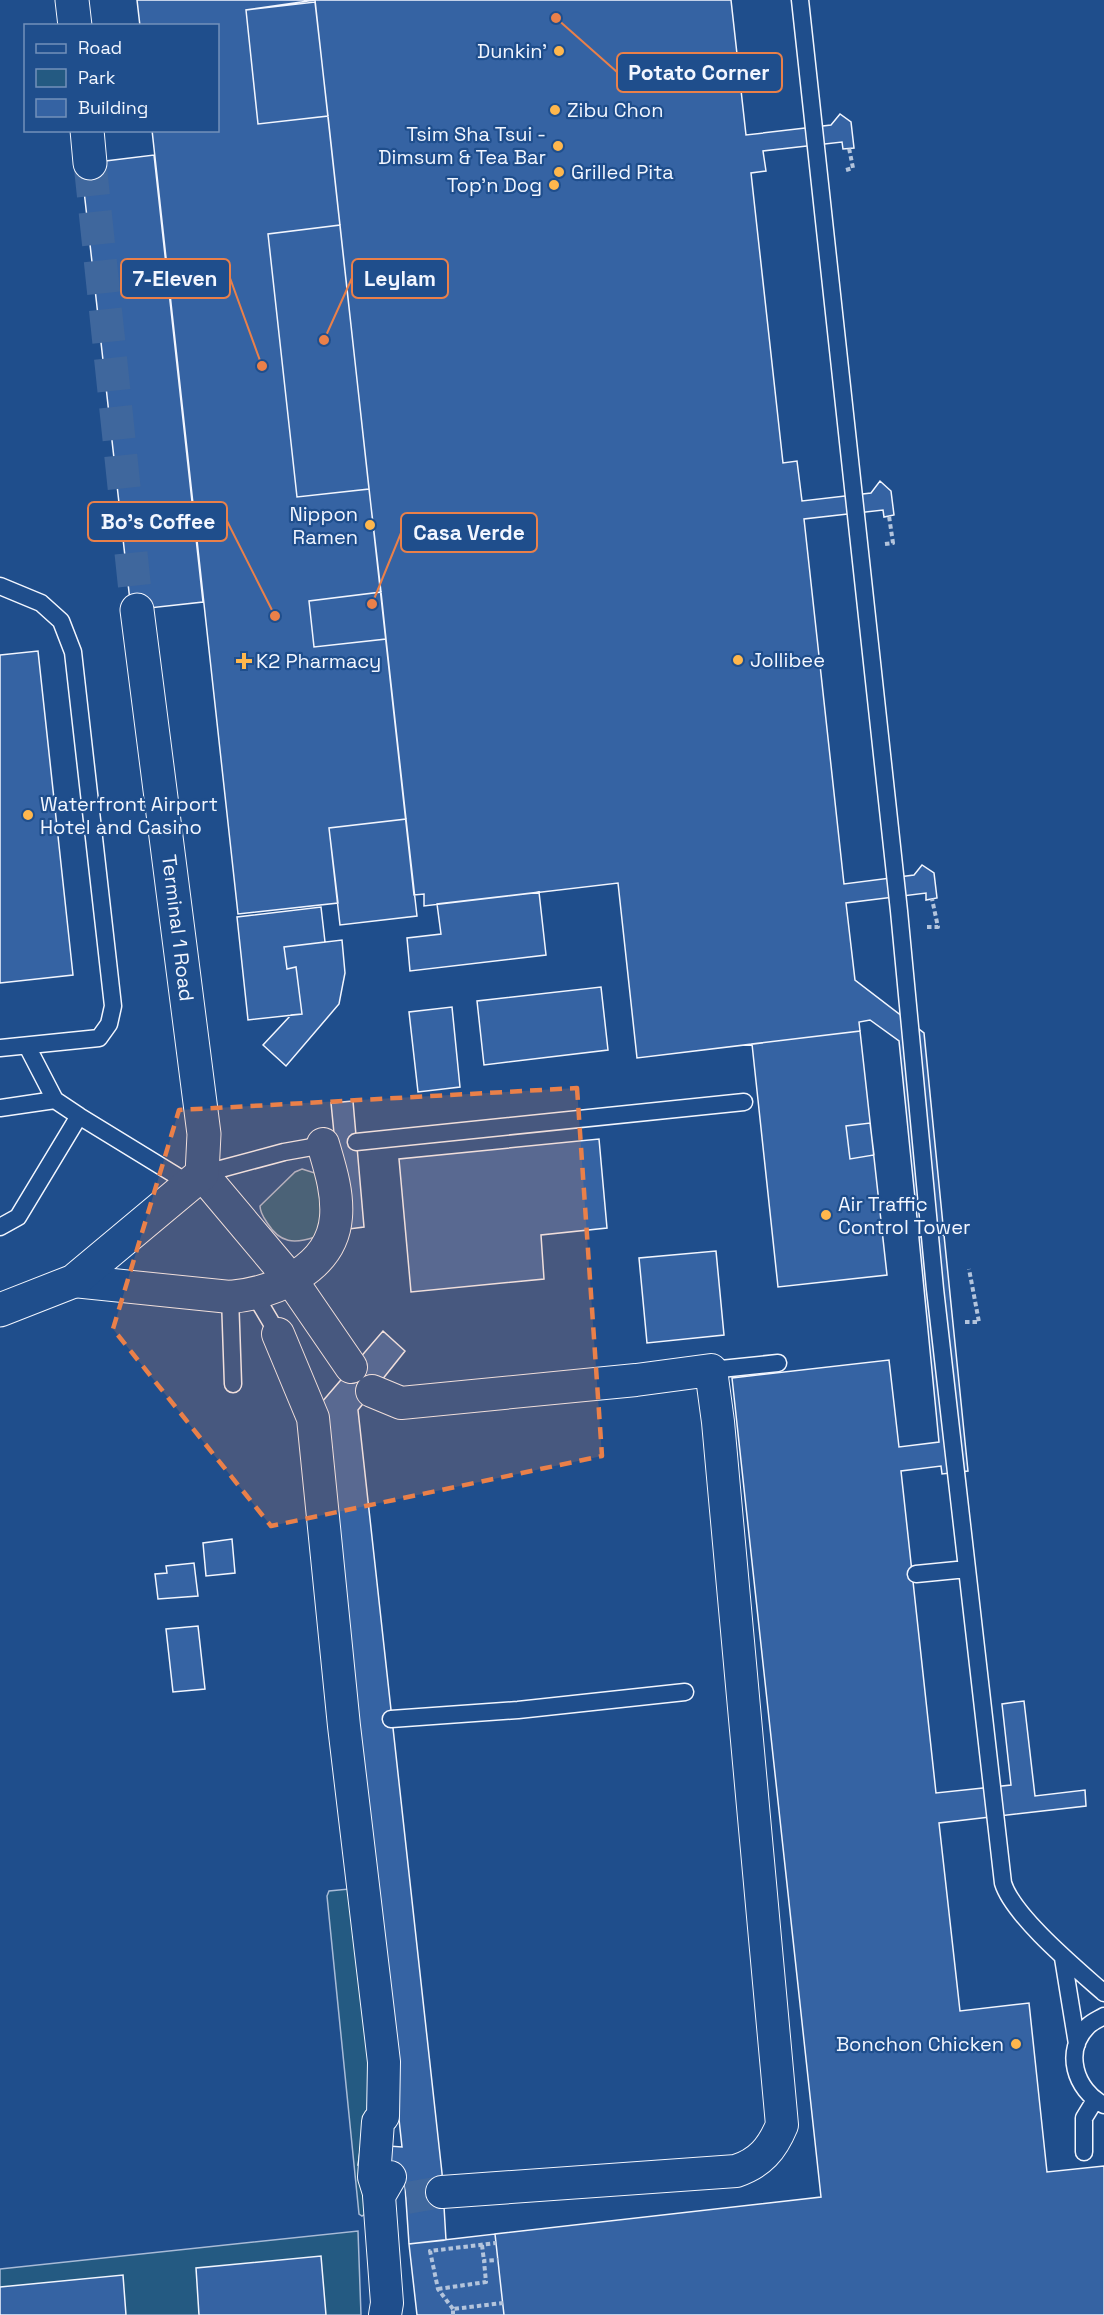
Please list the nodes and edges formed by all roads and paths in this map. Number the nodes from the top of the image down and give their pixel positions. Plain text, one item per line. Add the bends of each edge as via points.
1 (72, 0) edge
2 (800, 0) edge
3 (75, 24) edge
4 (87, 132) edge
5 (849, 148) dead end
6 (843, 160) dead end
7 (90, 163) tunnel mouth
8 (0, 586) edge
9 (137, 610) tunnel mouth
10 (932, 899) dead end
11 (926, 917) dead end
12 (27, 1046) junction
13 (0, 1048) edge
14 (55, 1100) junction
15 (744, 1102) dead end
16 (0, 1108) edge
17 (79, 1116) junction
18 (356, 1142) dead end
19 (329, 1144) joint
20 (196, 1179) junction
21 (0, 1227) edge
22 (969, 1269) dead end
23 (75, 1281) junction
24 (291, 1281) junction
25 (242, 1296) junction
26 (0, 1310) edge
27 (964, 1311) dead end
28 (278, 1334) joint
29 (778, 1363) dead end
30 (351, 1368) dead end
31 (711, 1370) junction
32 (233, 1384) dead end
33 (372, 1391) dead end
34 (967, 1569) junction
35 (916, 1574) dead end
36 (685, 1692) dead end
37 (391, 1719) dead end
38 (1063, 1958) junction
39 (1104, 1993) edge
40 (1104, 2016) edge
41 (1077, 2044) junction
42 (1100, 2102) edge
43 (1084, 2152) dead end
44 (442, 2192) tunnel mouth
45 (496, 2243) dead end
46 (482, 2245) junction
47 (498, 2260) dead end
48 (484, 2261) junction
49 (438, 2289) junction
50 (503, 2303) dead end
51 (453, 2309) junction
52 (385, 2315) edge
53 (453, 2315) edge

1 - 3 street
2 - 34 lane
4 - 7 street
5 - 6 path via 853,168 844,170
8 - 12 lane via 41,603 61,621 73,652 113,1006 109,1024 99,1038
9 - 20 street, Terminal 1 Road via 204,1134
10 - 11 path via 938,927 926,927
12 - 13 lane
12 - 14 lane
14 - 16 lane
14 - 17 lane
15 - 18 lane
17 - 20 lane
17 - 21 lane via 18,1216
19 - 20 lane
19 - 24 street via 336,1219 326,1248
20 - 23 street
20 - 24 street
22 - 27 path via 979,1322 965,1322
23 - 25 street
23 - 26 street
24 - 25 street
24 - 30 street
25 - 28 lane
25 - 32 lane
28 - 52 street via 313,1418 350,1726 384,2062 383,2116 378,2122 374,2177 388,2198
29 - 31 lane
31 - 33 street via 401,1403
31 - 44 street via 782,2125 765,2156 736,2171
34 - 35 lane
34 - 38 lane via 1003,1883 1011,1900
36 - 37 lane
38 - 39 lane
38 - 41 lane
40 - 41 lane via 1088,2026
41 - 42 lane via 1076,2075 1084,2090
42 - 43 lane via 1084,2118
45 - 46 path
46 - 48 path
46 - 49 path via 430,2251
47 - 48 path
48 - 49 path via 486,2282
49 - 51 path
50 - 51 path
51 - 53 path

